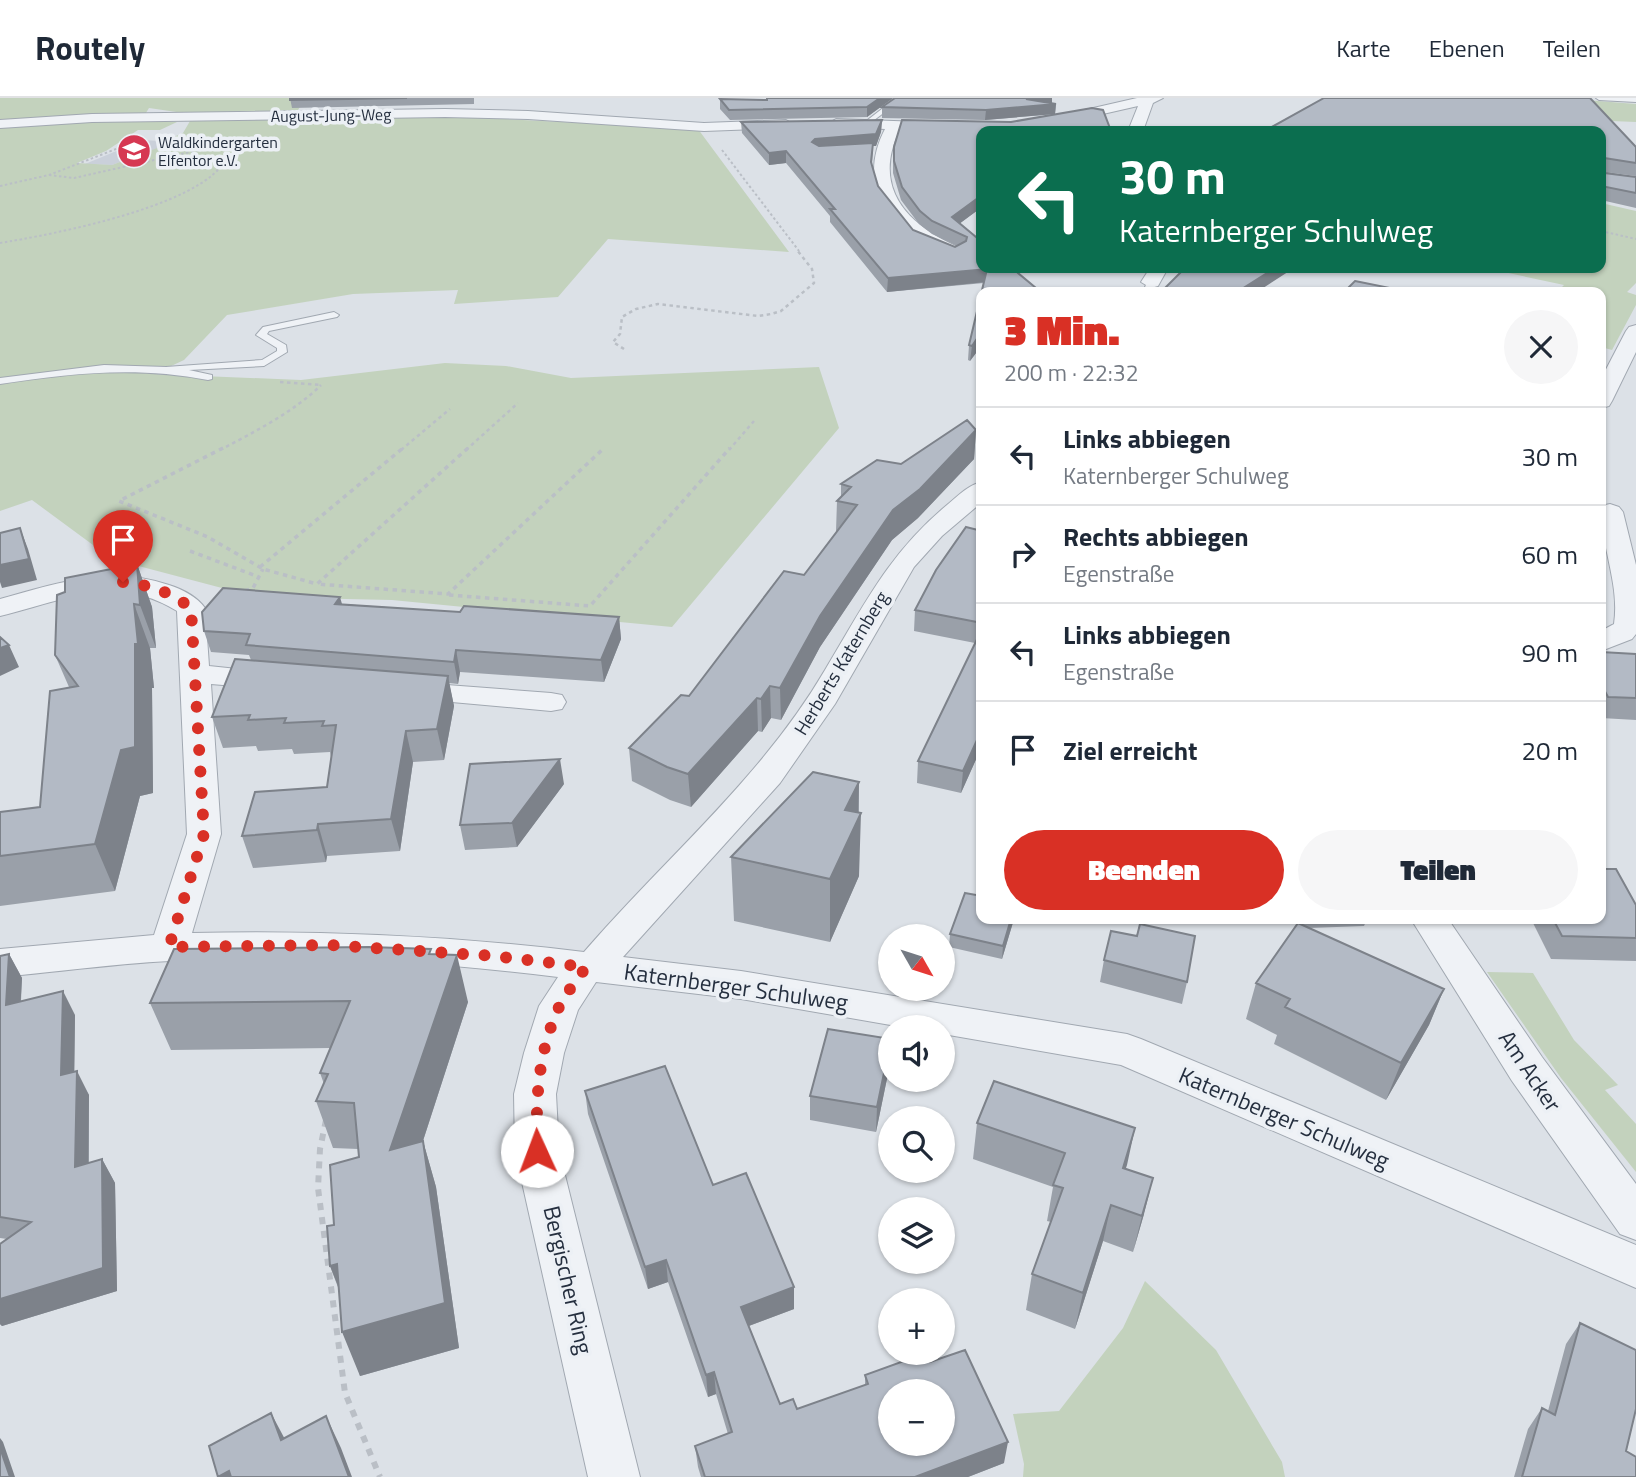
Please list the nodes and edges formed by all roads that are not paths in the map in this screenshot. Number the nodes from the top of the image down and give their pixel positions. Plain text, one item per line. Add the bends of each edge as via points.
1 (901, 98) edge
2 (1599, 98) edge
3 (1152, 99) edge
4 (1636, 100) edge
5 (1076, 101) dead end
6 (1117, 108) junction
7 (823, 122) edge
8 (800, 123) edge
9 (867, 123) junction
10 (1039, 123) edge
11 (0, 124) edge
12 (895, 124) junction
13 (1138, 126) edge
14 (959, 127) edge
15 (955, 252) edge
16 (334, 315) dead end
17 (1636, 331) edge
18 (170, 368) junction
19 (208, 377) dead end
20 (0, 381) edge
21 (1606, 391) edge
22 (976, 494) edge
23 (1610, 512) dead end
24 (0, 608) edge
25 (1606, 640) edge
26 (196, 674) junction
27 (305, 682) edge
28 (373, 688) edge
29 (551, 702) dead end
30 (1432, 924) edge
31 (169, 947) junction
32 (0, 963) edge
33 (589, 967) junction
34 (1636, 1220) edge
35 (1636, 1267) edge
36 (614, 1477) edge

1 - 9 lane
2 - 4 lane
3 - 6 street
3 - 13 street
5 - 6 street
6 - 10 street
7 - 9 street
8 - 11 street, August-Jung-Weg via 704,127 482,113 92,118
9 - 12 street
12 - 14 street
12 - 15 street via 877,150 882,182 893,205 921,238
16 - 18 lane via 266,329 261,335 278,343 282,352 264,363
17 - 21 street
18 - 19 lane
18 - 20 lane via 101,366
22 - 33 street, Herberts Katernberg via 909,557 884,591 830,689 743,806
23 - 25 street via 1631,602 1622,633
24 - 26 street via 86,586 152,585 191,608
26 - 27 street
26 - 31 street via 204,834
28 - 29 street
30 - 34 street, Am Acker via 1527,1069
31 - 32 street, Katernberger Schulweg
31 - 33 street, Katernberger Schulweg via 353,946
33 - 35 street, Katernberger Schulweg via 741,985 1126,1050
33 - 36 street, Bergischer Ring via 559,1006 544,1053 536,1094 537,1151

